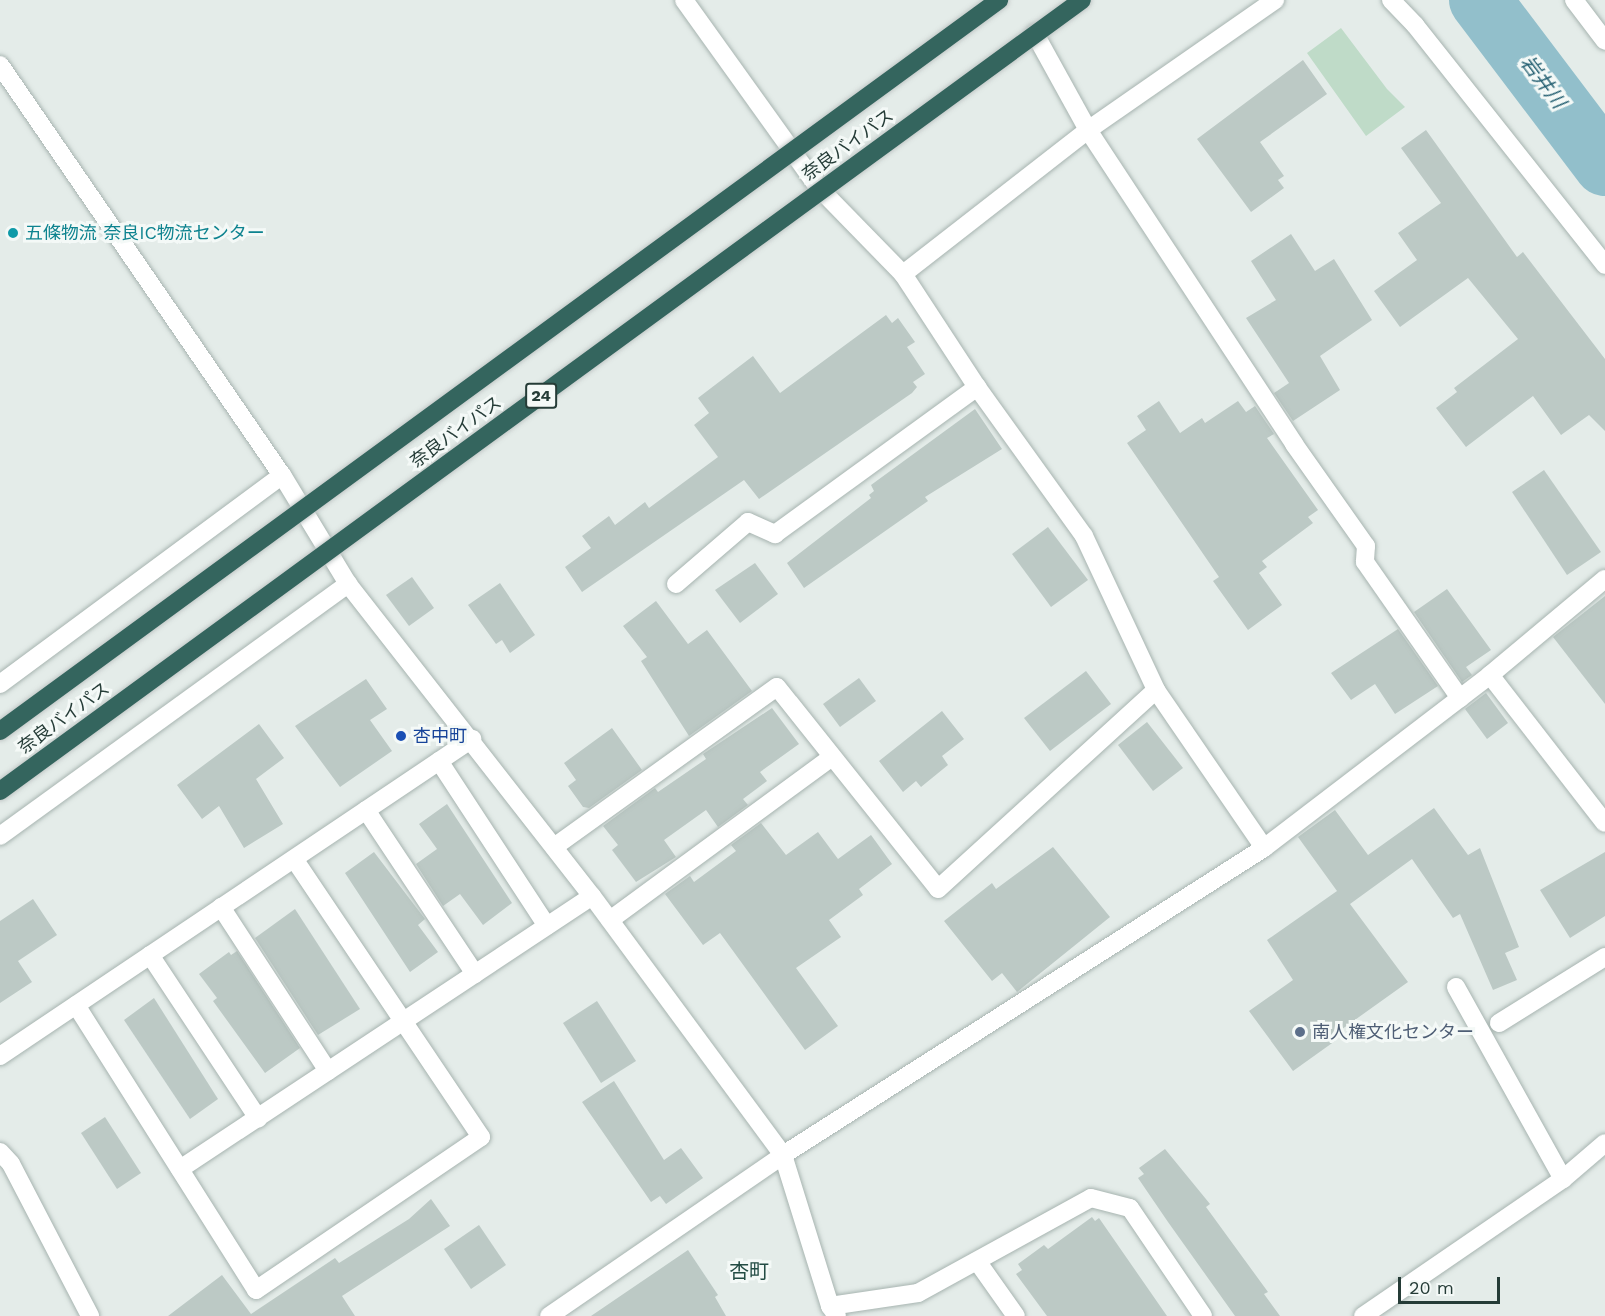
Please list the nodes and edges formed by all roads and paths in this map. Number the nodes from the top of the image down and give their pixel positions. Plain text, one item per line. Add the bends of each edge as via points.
1 (684, 0) edge
2 (999, 0) edge
3 (1082, 0) edge
4 (1275, 0) edge
5 (1390, 0) edge
6 (1574, 0) edge
7 (1035, 34) junction
8 (1605, 41) edge
9 (0, 65) edge
10 (1088, 130) junction
11 (819, 187) junction
12 (1605, 265) edge
13 (903, 274) junction
14 (977, 387) junction
15 (282, 475) junction
16 (323, 546) junction
17 (1605, 579) edge
18 (348, 584) junction
19 (676, 584) dead end
20 (1490, 675) junction
21 (0, 684) edge
22 (1156, 690) junction
23 (1460, 698) junction
24 (0, 731) edge
25 (472, 739) junction
26 (832, 757) junction
27 (439, 761) junction
28 (0, 790) edge
29 (366, 810) junction
30 (1605, 823) edge
31 (0, 837) edge
32 (554, 847) junction
33 (1264, 848) junction
34 (294, 859) junction
35 (592, 896) junction
36 (221, 907) junction
37 (610, 920) junction
38 (547, 926) junction
39 (150, 956) junction
40 (1605, 957) edge
41 (475, 974) junction
42 (1456, 987) dead end
43 (76, 1005) junction
44 (403, 1021) junction
45 (1499, 1023) dead end
46 (0, 1056) edge
47 (328, 1071) junction
48 (258, 1118) junction
49 (1605, 1143) edge
50 (783, 1155) junction
51 (4, 1162) edge
52 (180, 1169) junction
53 (1563, 1179) junction
54 (977, 1261) junction
55 (833, 1311) edge
56 (90, 1316) edge
57 (549, 1316) edge
58 (1016, 1316) edge
59 (1203, 1316) edge
60 (1364, 1316) edge

1 - 11 street
2 - 24 highway, 奈良バイパス, bridge
3 - 7 street
3 - 28 highway, 奈良バイパス / 24, bridge
4 - 10 street
5 - 12 street via 1415,25
6 - 8 street
7 - 10 street
7 - 11 street
9 - 15 street
10 - 13 street
10 - 23 street via 1294,444 1366,546 1365,562
11 - 13 street
11 - 16 street
13 - 14 street
14 - 19 street via 775,534 748,522
14 - 22 street via 1084,537
15 - 16 street
15 - 21 street
16 - 18 street
17 - 20 street
18 - 25 street
18 - 31 street
20 - 23 street
20 - 30 street
22 - 26 street via 938,888
22 - 33 street
23 - 33 street
25 - 27 street
25 - 32 street
26 - 32 street via 777,687
26 - 37 street
27 - 29 street
27 - 38 street
29 - 34 street
29 - 41 street
32 - 35 street
33 - 50 street
34 - 36 street
34 - 44 street
35 - 37 street
35 - 38 street
36 - 39 street
36 - 47 street
37 - 50 street
38 - 41 street
39 - 43 street
39 - 48 street
40 - 45 street
41 - 44 street
42 - 53 street
43 - 46 street
43 - 52 street
44 - 47 street
44 - 52 street via 481,1137 256,1290
47 - 48 street
48 - 52 street
49 - 53 street
50 - 55 street
50 - 57 street
51 - 56 street
53 - 60 street
54 - 55 street via 918,1293
54 - 58 street
54 - 59 street via 1091,1198 1130,1208

